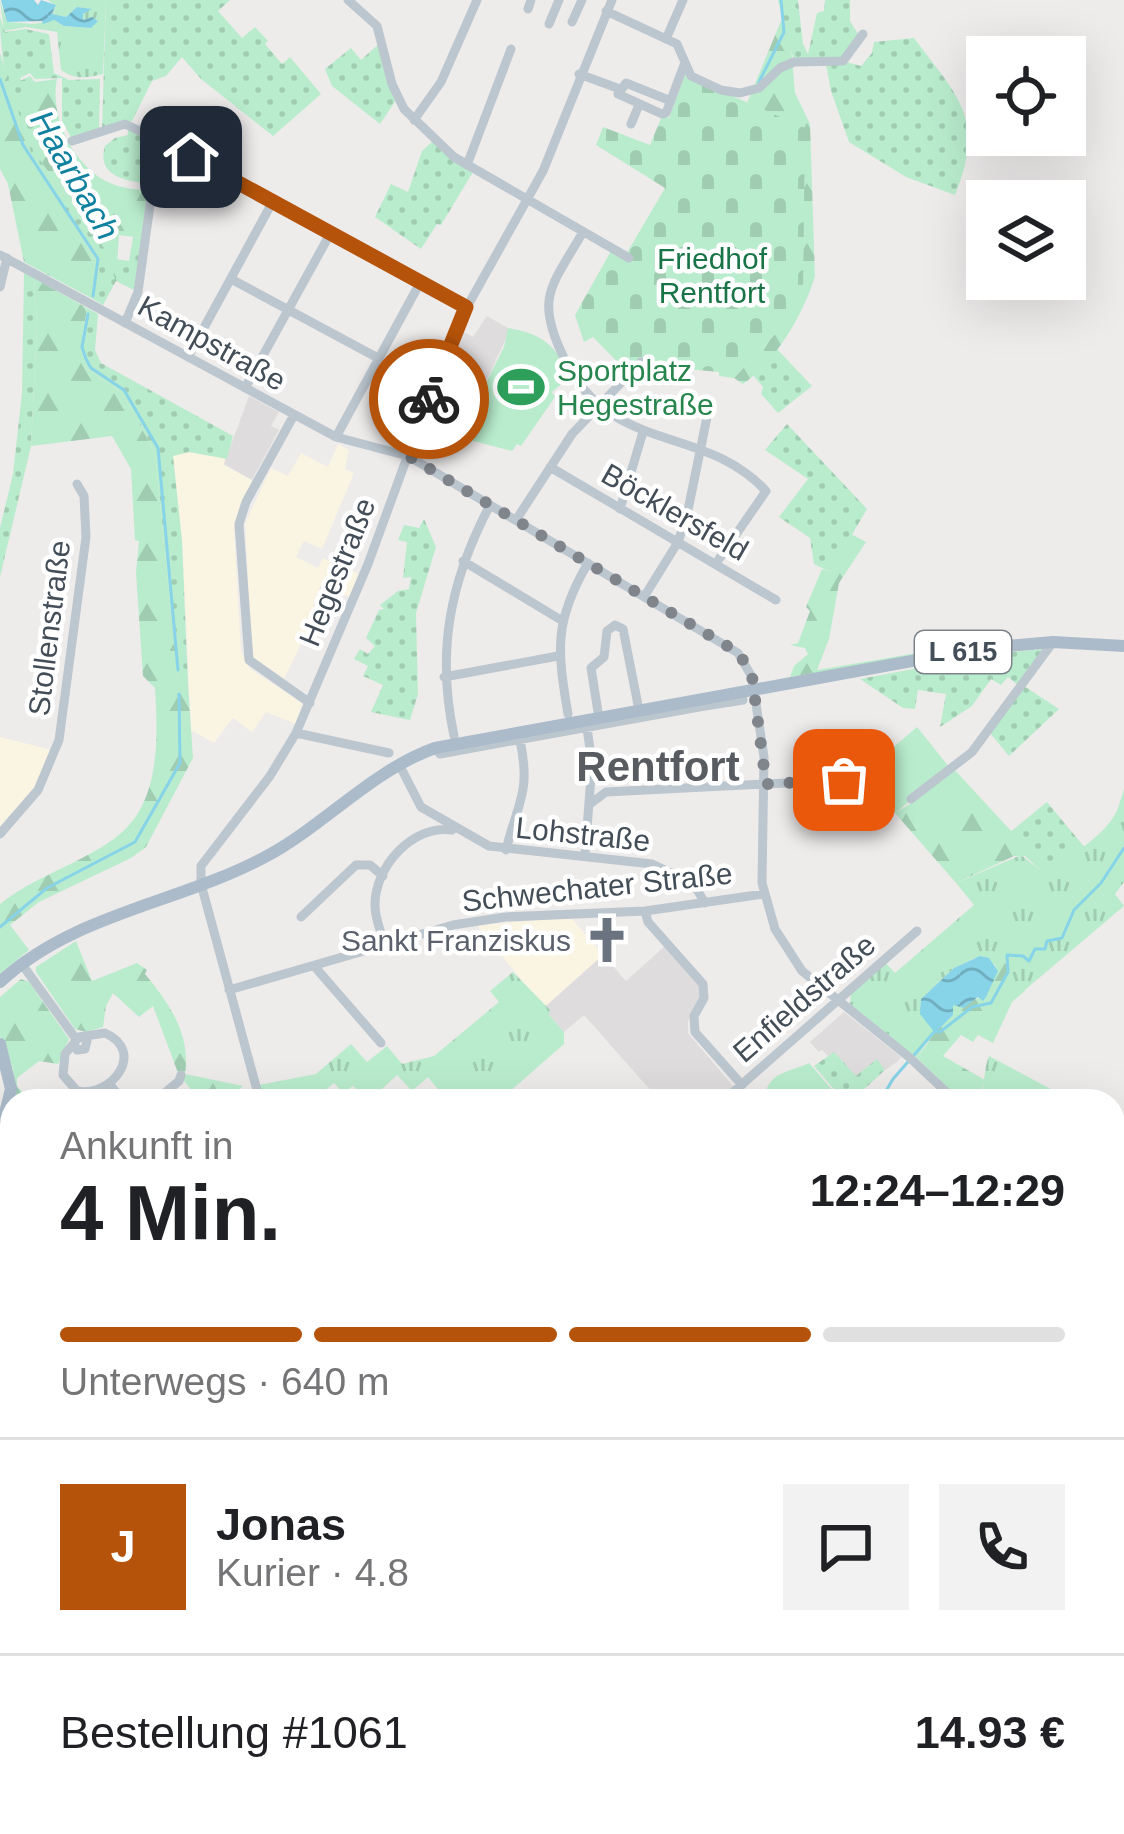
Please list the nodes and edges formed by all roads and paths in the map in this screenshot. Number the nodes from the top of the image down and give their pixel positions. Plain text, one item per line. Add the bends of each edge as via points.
1 (349, 0) edge
2 (477, 0) edge
3 (560, 0) edge
4 (582, 0) edge
5 (683, 0) edge
6 (609, 3) edge
7 (572, 22) dead end
8 (549, 24) dead end
9 (863, 34) dead end
10 (666, 39) junction
11 (511, 49) dead end
12 (684, 65) junction
13 (580, 74) junction
14 (620, 89) junction
15 (670, 101) junction
16 (639, 105) junction
17 (414, 119) junction
18 (631, 124) dead end
19 (159, 140) junction
20 (72, 141) dead end
21 (466, 165) junction
22 (526, 199) junction
23 (273, 202) junction
24 (583, 232) junction
25 (330, 234) junction
26 (3, 256) edge
27 (628, 258) dead end
28 (231, 279) junction
29 (421, 281) junction
30 (0, 287) edge
31 (466, 307) junction
32 (288, 311) junction
33 (125, 323) junction
34 (188, 357) junction
35 (378, 358) junction
36 (641, 362) dead end
37 (245, 388) junction
38 (598, 405) junction
39 (703, 409) dead end
40 (294, 415) junction
41 (643, 432) junction
42 (336, 437) junction
43 (699, 448) junction
44 (408, 456) junction
45 (550, 466) junction
46 (77, 484) dead end
47 (490, 505) junction
48 (620, 509) junction
49 (516, 520) junction
50 (678, 542) junction
51 (463, 561) junction
52 (717, 562) junction
53 (588, 563) junction
54 (644, 597) junction
55 (776, 600) dead end
56 (561, 620) junction
57 (1054, 642) junction
58 (1124, 646) edge
59 (558, 656) junction
60 (445, 677) junction
61 (748, 695) junction
62 (310, 703) junction
63 (701, 703) junction
64 (639, 710) junction
65 (568, 714) dead end
66 (599, 718) junction
67 (587, 728) junction
68 (296, 734) junction
69 (454, 736) dead end
70 (520, 740) junction
71 (435, 748) junction
72 (389, 753) dead end
73 (402, 770) dead end
74 (856, 771) dead end
75 (766, 784) junction
76 (911, 799) dead end
77 (590, 804) junction
78 (457, 831) junction
79 (0, 834) edge
80 (506, 850) junction
81 (585, 855) junction
82 (383, 876) junction
83 (201, 884) junction
84 (764, 894) junction
85 (705, 903) junction
86 (645, 911) junction
87 (301, 917) dead end
88 (917, 932) dead end
89 (385, 945) junction
90 (23, 966) junction
91 (315, 967) junction
92 (0, 986) edge
93 (229, 990) junction
94 (838, 1001) junction
95 (77, 1040) junction
96 (381, 1043) dead end
97 (0, 1044) edge
98 (181, 1075) dead end
99 (109, 1083) junction
100 (742, 1085) junction
101 (11, 1089) edge
102 (78, 1089) edge
103 (96, 1089) edge
104 (113, 1089) edge
105 (169, 1089) edge
106 (257, 1089) edge
107 (737, 1089) edge
108 (943, 1089) edge

1 - 17 street via 377,26 396,97
2 - 17 street via 441,82
3 - 8 street
4 - 7 street
5 - 10 street
6 - 10 street
6 - 13 street, Hegestraße
9 - 12 street via 843,61 794,62 740,93 706,84
10 - 12 street via 682,49
11 - 21 street
12 - 15 street
13 - 14 street
13 - 22 street, Hegestraße
14 - 15 street via 626,83
14 - 16 street via 620,98
15 - 16 street via 662,114
16 - 18 street
17 - 21 street
19 - 20 street via 125,124
19 - 23 street
19 - 33 street via 137,292
21 - 22 street
22 - 24 street
22 - 31 street, Hegestraße
23 - 25 street
23 - 28 street
24 - 27 street
24 - 38 street via 548,292 546,312 572,375
25 - 29 street
25 - 32 street
26 - 30 street
26 - 33 street, Kampstraße
28 - 32 street
28 - 34 street
29 - 31 street
29 - 35 street
31 - 44 street, Hegestraße
32 - 35 street
32 - 37 street
33 - 34 street, Kampstraße
34 - 37 street, Kampstraße
35 - 42 street
36 - 38 street
37 - 40 street, Kampstraße
38 - 41 street
38 - 45 street
39 - 43 street
40 - 42 street, Kampstraße
40 - 62 street via 246,502 239,545 249,660
41 - 43 street
41 - 48 street
42 - 44 street, Kampstraße
43 - 50 street
43 - 52 street via 766,493
44 - 47 street, Kampstraße
44 - 62 street, Hegestraße
45 - 48 street, Böcklersfeld
45 - 49 street
46 - 79 street, Stollenstraße via 86,537 58,740 38,790
47 - 49 street, Kampstraße
47 - 51 street
48 - 50 street, Böcklersfeld
49 - 53 street, Kampstraße
50 - 52 street, Böcklersfeld
50 - 54 street
51 - 56 street
51 - 60 street via 448,618
52 - 55 street, Böcklersfeld
53 - 54 street, Kampstraße
53 - 56 street
54 - 61 street, Kampstraße via 739,653 750,668
56 - 59 street
57 - 58 main road, L 615
57 - 61 main road, L 615 via 983,648
57 - 76 street via 972,752
59 - 60 street
59 - 65 street
60 - 69 street
61 - 63 main road, L 615
61 - 75 street
62 - 68 street, Hegestraße
63 - 64 main road, L 615
63 - 67 street
64 - 66 main road, L 615
64 - 66 street via 623,629 615,625 604,658 591,666
66 - 71 main road, L 615
67 - 70 street
67 - 77 street
68 - 72 street
68 - 83 street, Hegestraße via 207,854
70 - 71 street via 440,754
70 - 80 street via 526,792
71 - 83 main road, L 615 via 395,765 272,854
73 - 78 street, Lohstraße via 421,807
74 - 75 street via 843,780
75 - 77 street via 606,792
75 - 84 street
77 - 81 street
78 - 80 street, Lohstraße
78 - 82 street via 418,835
80 - 81 street, Lohstraße
81 - 85 street, Lohstraße via 666,868 699,888
82 - 87 street via 356,865
82 - 89 street via 375,903
83 - 90 main road, L 615 via 104,921
83 - 93 street
84 - 85 street, Schwechater Straße
84 - 94 street via 785,949
85 - 86 street, Schwechater Straße
86 - 89 street, Schwechater Straße via 487,919
86 - 100 street via 703,984 695,1032
88 - 94 street, Enfieldstraße
89 - 91 street, Schwechater Straße
90 - 92 main road, L 615
90 - 95 street
91 - 93 street, Schwechater Straße
91 - 96 street
93 - 106 street
94 - 100 street, Enfieldstraße
94 - 108 street
95 - 99 street via 105,1033 124,1049 121,1072
95 - 102 street via 62,1065 68,1085
97 - 101 main road
98 - 105 street
99 - 103 street
99 - 104 street
100 - 107 street, Enfieldstraße

